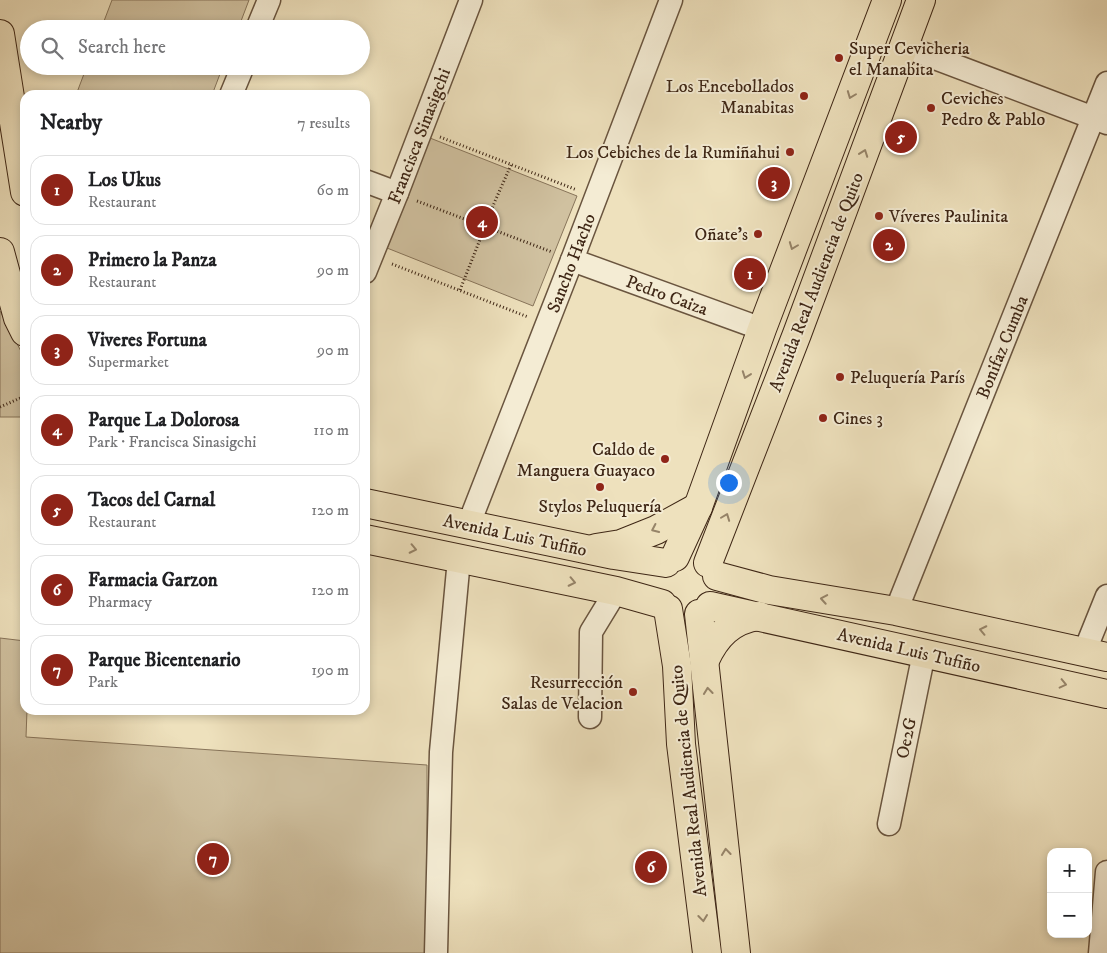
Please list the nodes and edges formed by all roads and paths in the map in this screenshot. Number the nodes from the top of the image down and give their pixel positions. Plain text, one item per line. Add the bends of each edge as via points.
1 (269, 0) edge
2 (471, 0) edge
3 (671, 0) edge
4 (887, 0) edge
5 (921, 0) edge
6 (261, 20) edge
7 (903, 46) junction
8 (1, 52) edge
9 (239, 75) edge
10 (1107, 83) edge
11 (233, 90) edge
12 (1100, 121) edge
13 (422, 129) junction
14 (20, 163) edge
15 (511, 165) junction
16 (370, 183) edge
17 (397, 193) junction
18 (596, 197) junction
19 (488, 217) junction
20 (475, 223) junction
21 (494, 230) junction
22 (481, 236) junction
23 (0, 252) edge
24 (370, 259) edge
25 (572, 260) junction
26 (370, 265) edge
27 (460, 290) junction
28 (20, 322) edge
29 (547, 324) junction
30 (762, 329) junction
31 (20, 398) edge
32 (0, 407) edge
33 (698, 507) junction
34 (370, 509) edge
35 (468, 526) junction
36 (370, 540) edge
37 (586, 550) junction
38 (459, 559) junction
39 (670, 560) junction
40 (712, 570) junction
41 (616, 591) junction
42 (1107, 596) edge
43 (665, 607) junction
44 (705, 610) junction
45 (896, 611) junction
46 (759, 616) junction
47 (1031, 641) junction
48 (924, 653) junction
49 (1096, 655) edge
50 (705, 660) junction
51 (1018, 674) junction
52 (1107, 694) edge
53 (590, 717) dead end
54 (889, 824) dead end
55 (1107, 872) edge
56 (436, 953) edge
57 (707, 953) edge
58 (736, 953) edge
59 (1100, 953) edge

1 - 6 street
2 - 13 street, Francisca Sinasigchi
3 - 18 street, Sancho Hacho
4 -> 30 main road, Avenida Real Audiencia de Quito
5 - 7 main road, Avenida Real Audiencia de Quito
7 - 12 street
40 -> 7 main road, Avenida Real Audiencia de Quito
8 - 14 main road
9 - 11 street
10 - 12 street, Bonifaz Cumba
12 - 45 street, Bonifaz Cumba
13 - 15 path
13 - 17 street, Francisca Sinasigchi
15 - 18 path
15 - 19 path
16 - 17 street
17 - 20 path
17 - 24 street, Francisca Sinasigchi
18 - 25 street, Sancho Hacho
19 - 20 path via 480,217
19 - 21 path via 494,222
20 - 22 path via 475,231
21 - 22 path via 489,236
21 - 25 path
22 - 27 path
23 - 28 main road
25 - 29 street, Sancho Hacho
25 - 30 street, Pedro Caiza
26 - 27 path
27 - 29 path
29 - 35 street, Sancho Hacho
30 -> 33 main road, Avenida Real Audiencia de Quito
31 - 32 path
33 -> 37 main road via 656,530 621,544
33 - 39 main road, Avenida Real Audiencia de Quito
34 - 35 main road, Avenida Luis Tufiño
35 - 37 main road, Avenida Luis Tufiño
36 -> 38 main road, Avenida Luis Tufiño
37 - 39 main road, Avenida Luis Tufiño
38 -> 41 main road, Avenida Luis Tufiño
38 - 56 street via 441,752
39 - 40 main road via 686,555 698,557
39 - 43 main road via 656,583
40 - 44 main road via 717,595
45 -> 40 main road, Avenida Luis Tufiño via 769,590
41 - 43 main road, Avenida Luis Tufiño
41 - 53 street via 591,632
42 - 49 street
43 - 44 main road via 683,616
43 -> 57 main road, Avenida Real Audiencia de Quito via 677,666 681,744
44 - 46 main road, Avenida Luis Tufiño
44 - 50 main road, Avenida Real Audiencia de Quito
47 -> 45 main road, Avenida Luis Tufiño
46 - 48 main road, Avenida Luis Tufiño
46 - 50 main road via 743,619 728,628 716,639
47 - 49 main road, Avenida Luis Tufiño
47 - 51 main road
48 - 51 main road, Avenida Luis Tufiño
48 - 54 street, Oe2G
58 -> 50 main road, Avenida Real Audiencia de Quito
51 -> 52 main road, Avenida Luis Tufiño
55 - 59 street

